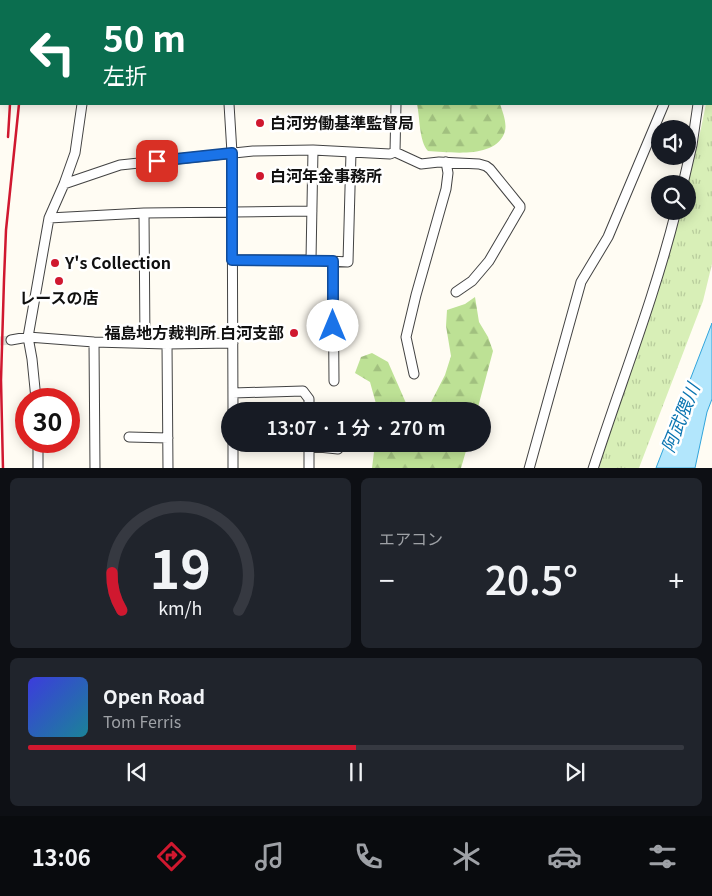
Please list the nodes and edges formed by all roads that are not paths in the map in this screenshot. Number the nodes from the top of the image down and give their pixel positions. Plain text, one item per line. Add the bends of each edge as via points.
1 (82, 105) edge
2 (229, 105) edge
3 (396, 105) edge
4 (664, 105) edge
5 (698, 105) edge
6 (313, 150) junction
7 (351, 152) junction
8 (395, 152) junction
9 (232, 153) junction
10 (446, 162) junction
11 (685, 175) edge
12 (64, 184) junction
13 (312, 211) junction
14 (232, 212) junction
15 (144, 213) junction
16 (49, 218) junction
17 (674, 220) edge
18 (232, 260) junction
19 (311, 260) junction
20 (333, 261) junction
21 (456, 292) dead end
22 (28, 337) junction
23 (11, 340) tunnel mouth
24 (94, 342) junction
25 (145, 343) junction
26 (233, 343) junction
27 (167, 344) junction
28 (414, 374) dead end
29 (334, 381) dead end
30 (35, 388) edge
31 (233, 393) junction
32 (233, 402) edge
33 (308, 402) edge
34 (129, 437) dead end
35 (168, 438) junction
36 (233, 452) edge
37 (309, 452) edge
38 (38, 453) edge
39 (38, 468) edge
40 (95, 468) edge
41 (168, 468) edge
42 (233, 468) edge
43 (309, 468) edge
44 (529, 468) edge
45 (593, 468) edge

1 - 12 street via 74,153
2 - 9 street
3 - 8 street
4 - 44 street via 608,237 581,282
5 - 11 street
6 - 7 street
6 - 9 street
6 - 13 street
7 - 8 street
7 - 20 street via 348,262
8 - 10 street via 421,164
9 - 12 street via 120,165
9 - 14 street
10 - 21 street via 486,166 520,206 489,261 472,281
10 - 28 street via 446,189 406,337
12 - 16 street
13 - 14 street
13 - 19 street
14 - 15 street
14 - 18 street
15 - 16 street
15 - 25 street
16 - 22 street
17 - 45 street via 639,337
18 - 19 street
18 - 26 street
19 - 20 street
20 - 29 street
22 - 23 street
22 - 24 street
22 - 30 street
24 - 25 street
24 - 40 street
25 - 27 street
26 - 27 street
26 - 31 street
27 - 35 street
31 - 32 street
31 - 33 street via 303,391
34 - 35 street
35 - 41 street
36 - 42 street
37 - 43 street
38 - 39 street

